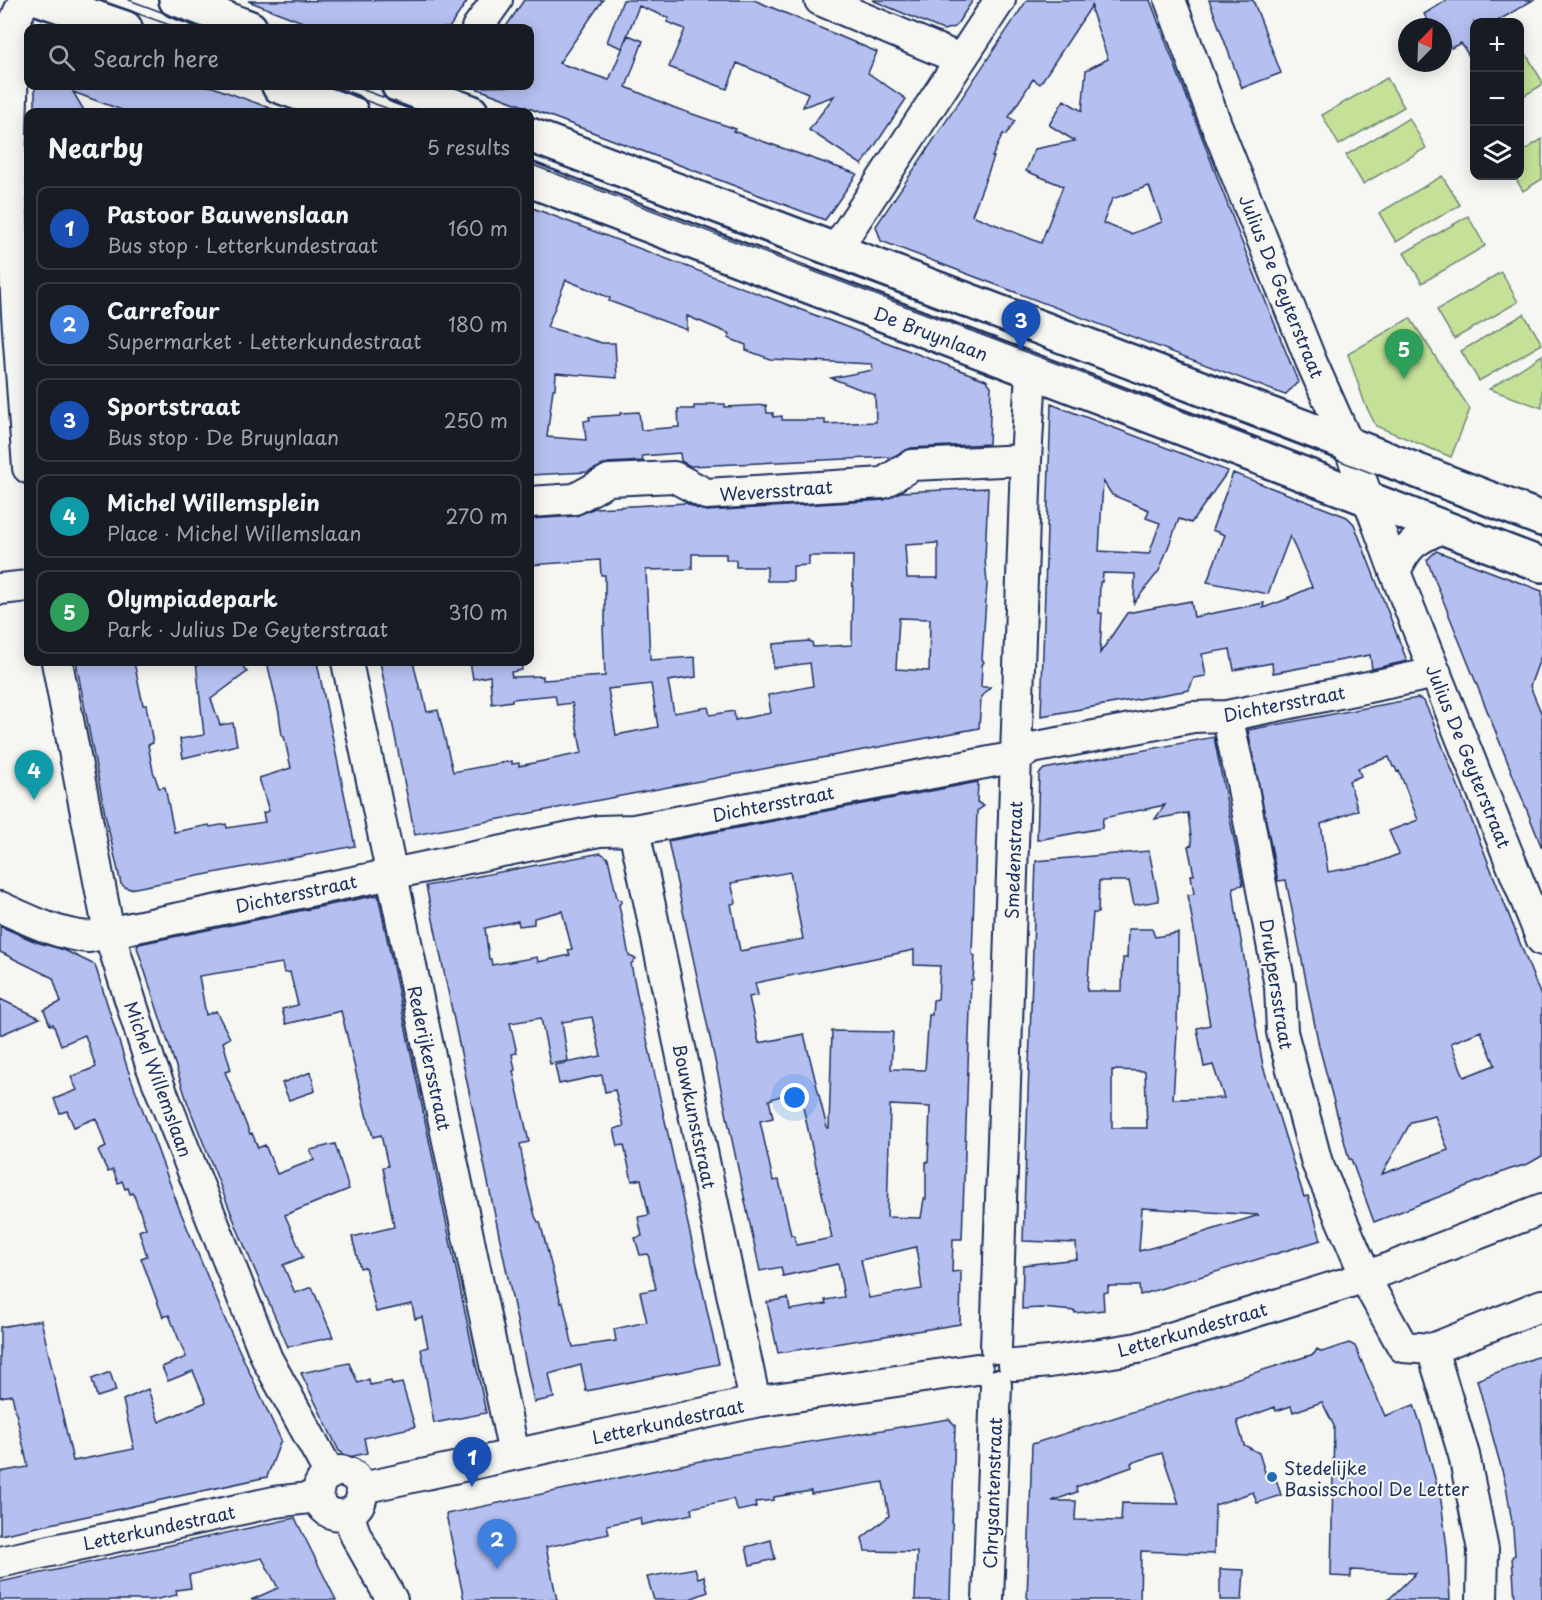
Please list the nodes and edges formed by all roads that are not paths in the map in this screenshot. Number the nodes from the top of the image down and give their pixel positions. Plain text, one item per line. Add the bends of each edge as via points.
1 (24, 0) edge
2 (43, 0) edge
3 (176, 0) edge
4 (496, 0) edge
5 (820, 0) edge
6 (1000, 0) edge
7 (1170, 0) edge
8 (112, 24) edge
9 (239, 24) edge
10 (480, 24) edge
11 (960, 59) junction
12 (290, 90) edge
13 (435, 92) edge
14 (340, 108) edge
15 (464, 108) edge
16 (534, 137) edge
17 (13, 175) edge
18 (534, 182) edge
19 (835, 251) junction
20 (1031, 372) junction
21 (24, 409) edge
22 (1348, 444) junction
23 (1026, 460) junction
24 (1367, 498) junction
25 (534, 502) edge
26 (1542, 519) edge
27 (1444, 527) junction
28 (1542, 565) edge
29 (1395, 572) junction
30 (24, 586) edge
31 (0, 589) edge
32 (58, 666) edge
33 (348, 666) edge
34 (1436, 673) junction
35 (1227, 716) junction
36 (1016, 757) junction
37 (634, 830) junction
38 (392, 873) junction
39 (1531, 881) edge
40 (0, 907) edge
41 (109, 933) junction
42 (1542, 940) edge
43 (1542, 1209) edge
44 (1366, 1277) junction
45 (1542, 1305) edge
46 (1432, 1349) junction
47 (996, 1367) junction
48 (755, 1402) junction
49 (514, 1454) junction
50 (324, 1485) junction
51 (362, 1488) junction
52 (348, 1514) junction
53 (0, 1562) edge
54 (392, 1600) edge
55 (988, 1600) edge
56 (1482, 1600) edge

1 - 17 street via 14,23
2 - 8 main road
3 - 9 main road
4 - 10 street
5 - 11 street
6 - 11 street
7 - 22 street, Julius De Geyterstraat via 1216,124
11 - 19 street
12 - 14 main road
13 - 15 main road
16 - 19 main road
17 - 21 street
18 - 20 main road, De Bruynlaan
19 - 22 main road
20 - 23 street, Smedenstraat
20 - 24 main road, De Bruynlaan
22 - 24 street, Julius De Geyterstraat
22 - 26 main road
23 - 25 street, Weversstraat via 912,465 883,483 706,494 674,477 609,480 575,499
23 - 36 street, Smedenstraat
24 - 27 main road, De Bruynlaan
24 - 29 street, Julius De Geyterstraat
27 - 28 main road, De Bruynlaan
27 - 29 street via 1408,547
29 - 34 street, Julius De Geyterstraat
30 - 31 street
32 - 41 street, Michel Willemslaan
33 - 38 street, Rederijkersstraat
34 - 35 street, Dichtersstraat
34 - 39 street, Julius De Geyterstraat
35 - 36 street, Dichtersstraat via 1193,717 1032,747
35 - 44 street, Drukpersstraat via 1280,986 1282,1032 1317,1163
36 - 37 street, Dichtersstraat
36 - 47 street, Smedenstraat
37 - 38 street, Dichtersstraat via 599,831
37 - 48 street, Bouwkunststraat
38 - 41 street, Dichtersstraat
38 - 49 street, Rederijkersstraat
39 - 42 street, Julius De Geyterstraat
40 - 41 street, Dichtersstraat via 71,935
41 - 50 street, Michel Willemslaan via 151,1065 267,1359
43 - 44 street, Letterkundestraat
44 - 46 street via 1403,1347
44 - 47 street, Letterkundestraat via 1137,1348
45 - 46 street
46 - 56 street via 1464,1455 1484,1550
47 - 48 street, Letterkundestraat
47 - 55 street, Chrysantenstraat
48 - 49 street, Letterkundestraat
49 - 51 street, Letterkundestraat
50 - 51 street, Letterkundestraat via 342,1471 355,1476
50 - 52 street via 326,1511
50 - 53 street, Letterkundestraat via 274,1502
51 - 52 street via 361,1503
52 - 54 street

